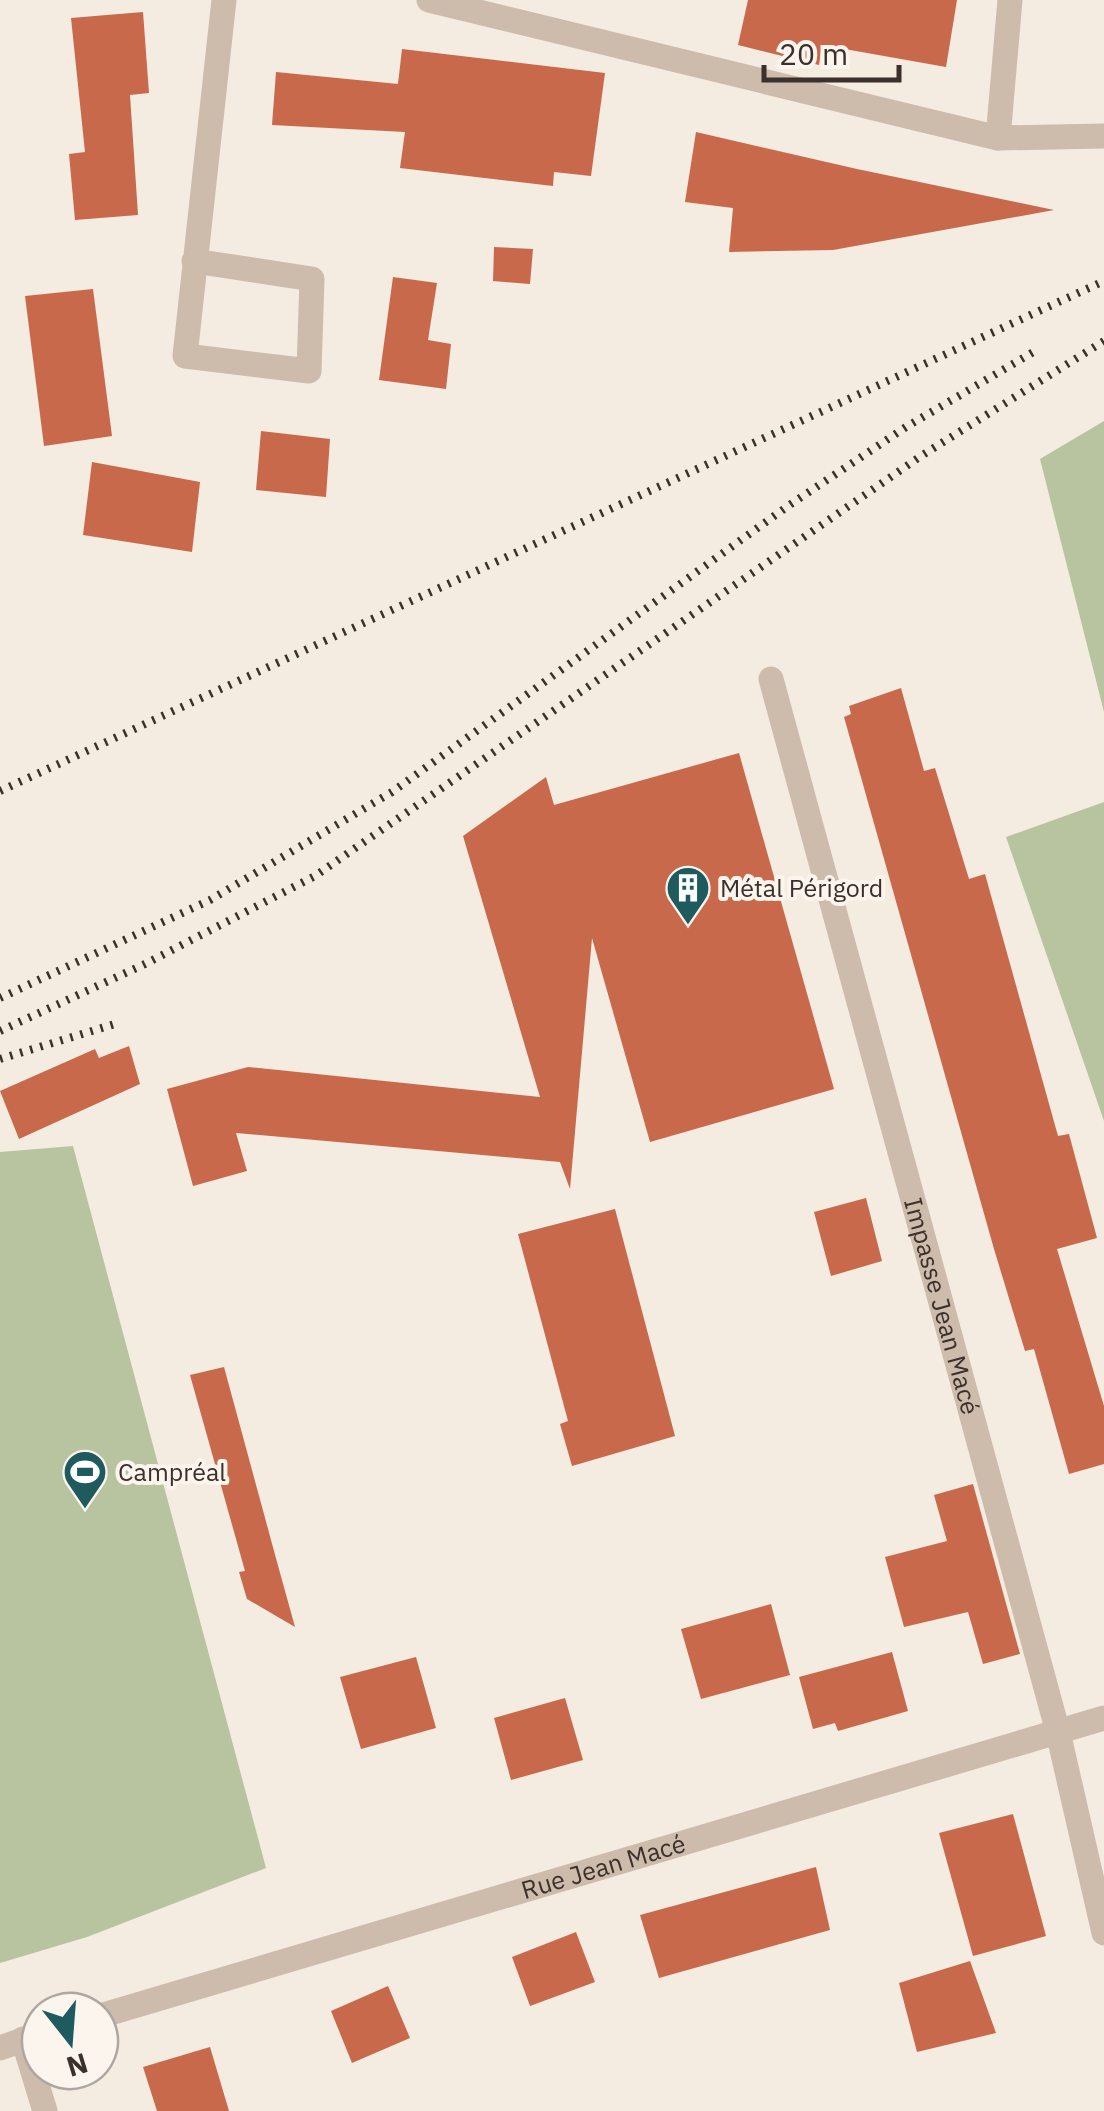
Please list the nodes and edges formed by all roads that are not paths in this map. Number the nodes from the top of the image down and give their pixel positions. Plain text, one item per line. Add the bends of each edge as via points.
1 (224, 0) edge
2 (1010, 0) edge
3 (437, 1) edge
4 (1104, 136) edge
5 (998, 138) junction
6 (194, 261) junction
7 (772, 680) dead end
8 (1104, 1718) edge
9 (1058, 1732) junction
10 (1104, 1933) edge
11 (120, 2010) edge

1 - 6 street
2 - 5 street
3 - 5 street
4 - 5 street
6 - 6 street via 185,356 308,371 312,279
7 - 9 street, Impasse Jean Macé
8 - 9 street, Rue Jean Macé
9 - 10 street, Impasse Jean Macé
9 - 11 street, Rue Jean Macé

